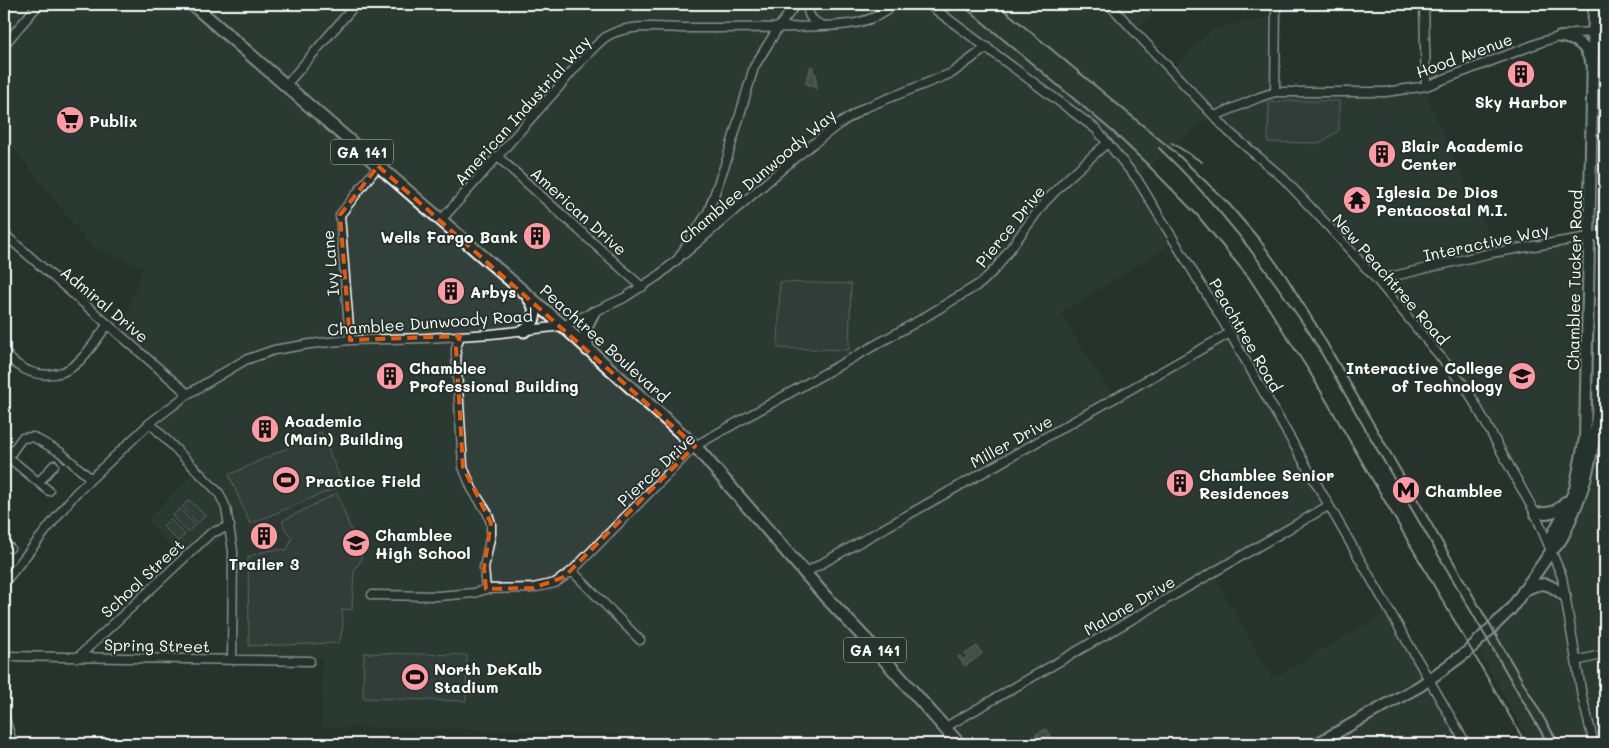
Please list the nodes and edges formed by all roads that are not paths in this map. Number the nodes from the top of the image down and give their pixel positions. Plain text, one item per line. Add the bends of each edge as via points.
1 (40, 4) edge
2 (192, 4) edge
3 (356, 4) edge
4 (796, 4) edge
5 (808, 4) edge
6 (894, 4) edge
7 (928, 4) edge
8 (1109, 4) edge
9 (1276, 4) edge
10 (1424, 4) edge
11 (1594, 4) edge
12 (826, 26) junction
13 (1605, 27) edge
14 (778, 28) junction
15 (1593, 32) junction
16 (1605, 32) edge
17 (1560, 37) junction
18 (4, 45) edge
19 (987, 47) junction
20 (1592, 67) junction
21 (286, 85) junction
22 (1426, 86) junction
23 (1276, 92) junction
24 (1227, 111) junction
25 (1215, 116) junction
26 (1229, 132) junction
27 (1107, 143) junction
28 (497, 156) junction
29 (378, 166) junction
30 (440, 220) junction
31 (4, 234) edge
32 (1601, 235) junction
33 (1589, 237) junction
34 (678, 259) junction
35 (1377, 280) junction
36 (642, 287) junction
37 (526, 294) junction
38 (593, 313) junction
39 (108, 324) junction
40 (563, 326) junction
41 (524, 331) junction
42 (1230, 333) junction
43 (450, 336) junction
44 (460, 336) junction
45 (350, 340) junction
46 (456, 348) junction
47 (588, 350) junction
48 (4, 351) edge
49 (188, 394) junction
50 (150, 423) junction
51 (695, 446) junction
52 (6, 460) edge
53 (54, 464) dead end
54 (90, 479) junction
55 (39, 482) junction
56 (1575, 489) junction
57 (49, 491) dead end
58 (1328, 506) junction
59 (1535, 512) junction
60 (230, 526) junction
61 (1552, 550) junction
62 (572, 571) junction
63 (805, 573) junction
64 (4, 583) edge
65 (486, 589) junction
66 (1522, 591) junction
67 (372, 595) dead end
68 (1565, 596) junction
69 (640, 640) dead end
70 (1605, 654) edge
71 (4, 656) edge
72 (77, 658) junction
73 (232, 660) junction
74 (310, 661) dead end
75 (1576, 662) junction
76 (1429, 680) junction
77 (4, 716) edge
78 (944, 728) junction
79 (13, 744) edge
80 (959, 744) edge
81 (1316, 744) edge
82 (1466, 744) edge
83 (1594, 744) edge

1 - 18 street
2 - 21 highway, Peachtree Boulevard / GA 141
3 - 21 street
4 - 14 street, Chamblee Dunwoody Road
5 - 12 street via 811,18
6 - 12 street, American Industrial Way via 865,20
7 - 19 street, Peachtree Road
8 - 25 street, New Peachtree Road
9 - 23 street
10 - 22 street
11 - 15 main road, Chamblee Tucker Road
12 - 14 street, American Industrial Way
13 - 16 main road, Chamblee Tucker Road
14 - 28 street, American Industrial Way via 634,28 608,36
14 - 34 street, Chamblee Dunwoody Road via 754,67 708,212
15 - 16 street, Hood Avenue
15 - 17 street, Hood Avenue
15 - 20 main road, Chamblee Tucker Road
16 - 32 main road, Chamblee Tucker Road
17 - 20 main road via 1572,38 1587,49
17 - 22 street, Hood Avenue
19 - 27 street, Peachtree Road via 1096,129
19 - 34 street, Chamblee Dunwoody Way via 952,73 864,108 839,124
20 - 33 main road, Chamblee Tucker Road
21 - 29 highway, Peachtree Boulevard / GA 141
22 - 23 street, Hood Avenue via 1386,92
23 - 24 street, Hood Avenue
24 - 25 street, Hood Avenue
24 - 26 street
25 - 26 street, New Peachtree Road
26 - 35 street, New Peachtree Road via 1283,178
27 - 42 street, Peachtree Road via 1137,179
27 - 51 street, Pierce Drive via 1044,203 996,268 980,283
28 - 30 street, American Industrial Way
28 - 36 street, American Drive
29 - 30 highway, Peachtree Boulevard / GA 141
29 - 45 street, Ivy Lane via 340,215
30 - 37 highway, Peachtree Boulevard / GA 141
31 - 39 street, Admiral Drive
32 - 33 street, Interactive Way
32 - 61 main road, Chamblee Tucker Road via 1596,438 1577,506 1560,543
33 - 35 street, Interactive Way via 1491,253
33 - 56 main road, Chamblee Tucker Road via 1587,418
34 - 36 street, Chamblee Dunwoody Road
35 - 59 street, New Peachtree Road via 1467,389
36 - 38 street, Chamblee Dunwoody Road
37 - 40 highway, Peachtree Boulevard / GA 141
37 - 41 highway via 532,302 534,320
38 - 40 street, Chamblee Dunwoody Road
38 - 47 highway via 585,331
39 - 48 street via 75,365 57,373 30,373 16,365
39 - 49 street, Admiral Drive
40 - 41 street, Chamblee Dunwoody Road
40 - 47 highway, Peachtree Boulevard / GA 141
41 - 44 street, Chamblee Dunwoody Road
42 - 58 street, Peachtree Road
42 - 63 street, Miller Drive
43 - 44 street, Chamblee Dunwoody Road
43 - 45 street, Chamblee Dunwoody Road
43 - 46 street
44 - 46 street
45 - 49 street, Chamblee Dunwoody Road via 274,350 245,360
46 - 65 street via 463,467 490,523 491,538 484,568
47 - 51 highway, Peachtree Boulevard / GA 141
49 - 50 street, Chamblee Dunwoody Road
50 - 54 street, Chamblee Dunwoody Road
50 - 60 street via 220,493
51 - 62 street, Pierce Drive
51 - 63 highway, Peachtree Boulevard / GA 141
52 - 54 street via 22,438 33,437 60,452
52 - 55 street
53 - 55 street
54 - 64 street, Chamblee Dunwoody Road
55 - 57 street
56 - 59 main road via 1555,512
56 - 61 main road, Chamblee Tucker Road via 1553,534
58 - 76 street, Peachtree Road
58 - 78 street, Malone Drive
59 - 61 street, New Peachtree Road
60 - 72 street, School Street via 211,533
60 - 73 street via 233,551
61 - 66 main road, Chamblee Tucker Road
61 - 68 street, New Peachtree Road
62 - 65 street, Pierce Drive via 555,583 543,586
62 - 69 street
63 - 78 highway, Peachtree Boulevard / GA 141
65 - 67 street, Pierce Drive via 438,596
66 - 68 main road via 1546,584
66 - 76 main road, Chamblee Tucker Road via 1511,609 1467,652
68 - 75 street, New Peachtree Road
70 - 75 street
71 - 72 street, Spring Street
72 - 73 street, Spring Street
73 - 74 street, Spring Street
75 - 83 street, New Peachtree Road
76 - 81 main road, Chamblee Tucker Road
76 - 82 street, Peachtree Road
77 - 79 street
78 - 80 highway, Peachtree Boulevard / GA 141

